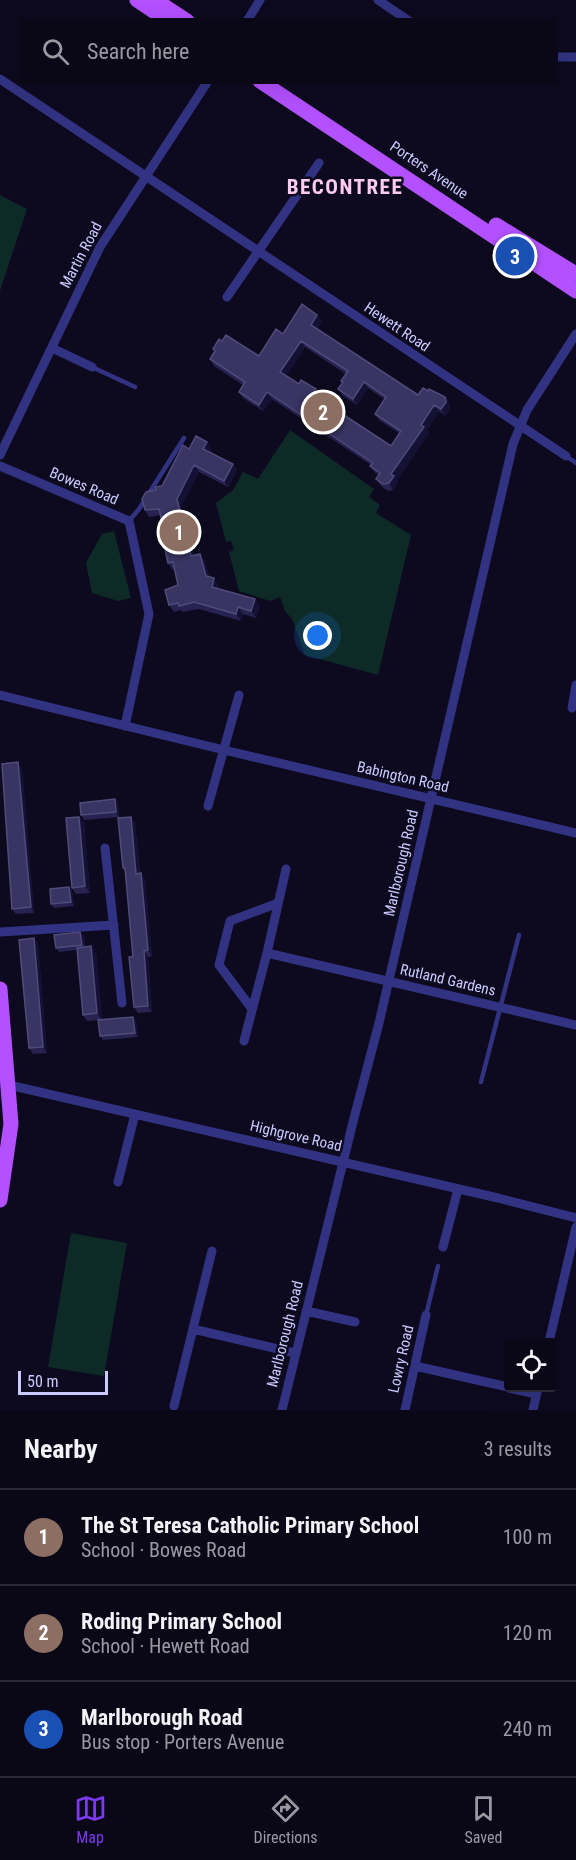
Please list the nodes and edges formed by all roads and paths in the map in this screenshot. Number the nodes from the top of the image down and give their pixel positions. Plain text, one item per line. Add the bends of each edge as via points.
1 (137, 0) edge
2 (155, 0) edge
3 (260, 0) edge
4 (378, 0) edge
5 (393, 4) edge
6 (164, 18) edge
7 (182, 18) edge
8 (249, 18) edge
9 (406, 18) edge
10 (558, 57) edge
11 (576, 57) edge
12 (0, 79) edge
13 (206, 84) edge
14 (265, 84) edge
15 (283, 84) edge
16 (319, 163) dead end
17 (144, 177) junction
18 (258, 252) junction
19 (576, 274) edge
20 (576, 291) edge
21 (227, 297) dead end
22 (576, 334) edge
23 (51, 348) junction
24 (92, 367) joint
25 (135, 387) dead end
26 (520, 426) junction
27 (184, 438) dead end
28 (0, 455) edge
29 (566, 456) joint
30 (576, 463) edge
31 (0, 466) edge
32 (129, 521) junction
33 (576, 685) edge
34 (0, 695) edge
35 (239, 695) dead end
36 (572, 708) dead end
37 (125, 726) junction
38 (224, 750) junction
39 (431, 798) junction
40 (208, 806) dead end
41 (576, 833) edge
42 (105, 848) dead end
43 (286, 869) dead end
44 (278, 903) junction
45 (114, 925) junction
46 (0, 932) edge
47 (519, 935) dead end
48 (267, 953) junction
49 (389, 982) junction
50 (0, 989) edge
51 (122, 1003) dead end
52 (500, 1008) junction
53 (252, 1009) junction
54 (576, 1026) edge
55 (243, 1041) dead end
56 (482, 1082) dead end
57 (9, 1085) junction
58 (135, 1114) junction
59 (343, 1163) junction
60 (118, 1182) dead end
61 (458, 1189) junction
62 (0, 1200) edge
63 (576, 1218) edge
64 (576, 1227) edge
65 (443, 1246) dead end
66 (212, 1251) dead end
67 (438, 1266) dead end
68 (306, 1311) junction
69 (426, 1316) joint
70 (355, 1322) dead end
71 (193, 1329) junction
72 (550, 1338) edge
73 (295, 1353) junction
74 (415, 1366) junction
75 (504, 1387) edge
76 (537, 1392) edge
77 (174, 1407) dead end
78 (282, 1410) edge
79 (405, 1410) edge
80 (532, 1410) edge

1 - 6 main road
2 - 7 main road
3 - 8 street
4 - 5 street
5 - 9 street
10 - 11 street
12 - 17 street, Hewett Road
13 - 17 street, Martin Road
14 - 20 main road, Porters Avenue
15 - 19 main road, Porters Avenue via 524,244
16 - 18 street
17 - 18 street, Hewett Road
17 - 23 street, Martin Road via 100,248
18 - 21 street
18 - 26 street, Hewett Road
22 - 26 street, Marlborough Road
23 - 24 street
23 - 28 street, Martin Road
24 - 25 lane
26 - 29 street, Hewett Road
26 - 39 street, Marlborough Road
27 - 32 lane
29 - 30 lane
31 - 32 street, Bowes Road
32 - 37 street, Bowes Road via 149,614
33 - 36 street
34 - 37 street, Babington Road
35 - 38 street
37 - 38 street, Babington Road
38 - 39 street, Babington Road
38 - 40 street
39 - 41 street, Babington Road
39 - 49 street, Marlborough Road
42 - 45 street
43 - 44 street
44 - 48 street
44 - 53 street via 230,921 219,965
45 - 46 street
45 - 51 street
47 - 52 lane, Rutland Gardens
48 - 49 street, Rutland Gardens
48 - 53 street
49 - 52 street, Rutland Gardens
49 - 59 street, Marlborough Road
50 - 57 main road
52 - 54 street, Rutland Gardens
52 - 56 lane, Rutland Gardens
53 - 55 street
57 - 58 street, Highgrove Road
57 - 62 main road via 11,1124
58 - 59 street, Highgrove Road
58 - 60 street
59 - 61 street, Highgrove Road
59 - 68 street, Marlborough Road
61 - 63 street, Highgrove Road
61 - 65 street
64 - 72 street
66 - 71 street
67 - 69 lane
68 - 70 street
68 - 73 street, Marlborough Road
69 - 74 street, Lowry Road
71 - 73 street
71 - 77 street
73 - 78 street, Marlborough Road
74 - 75 street
74 - 79 street, Lowry Road
76 - 80 street

